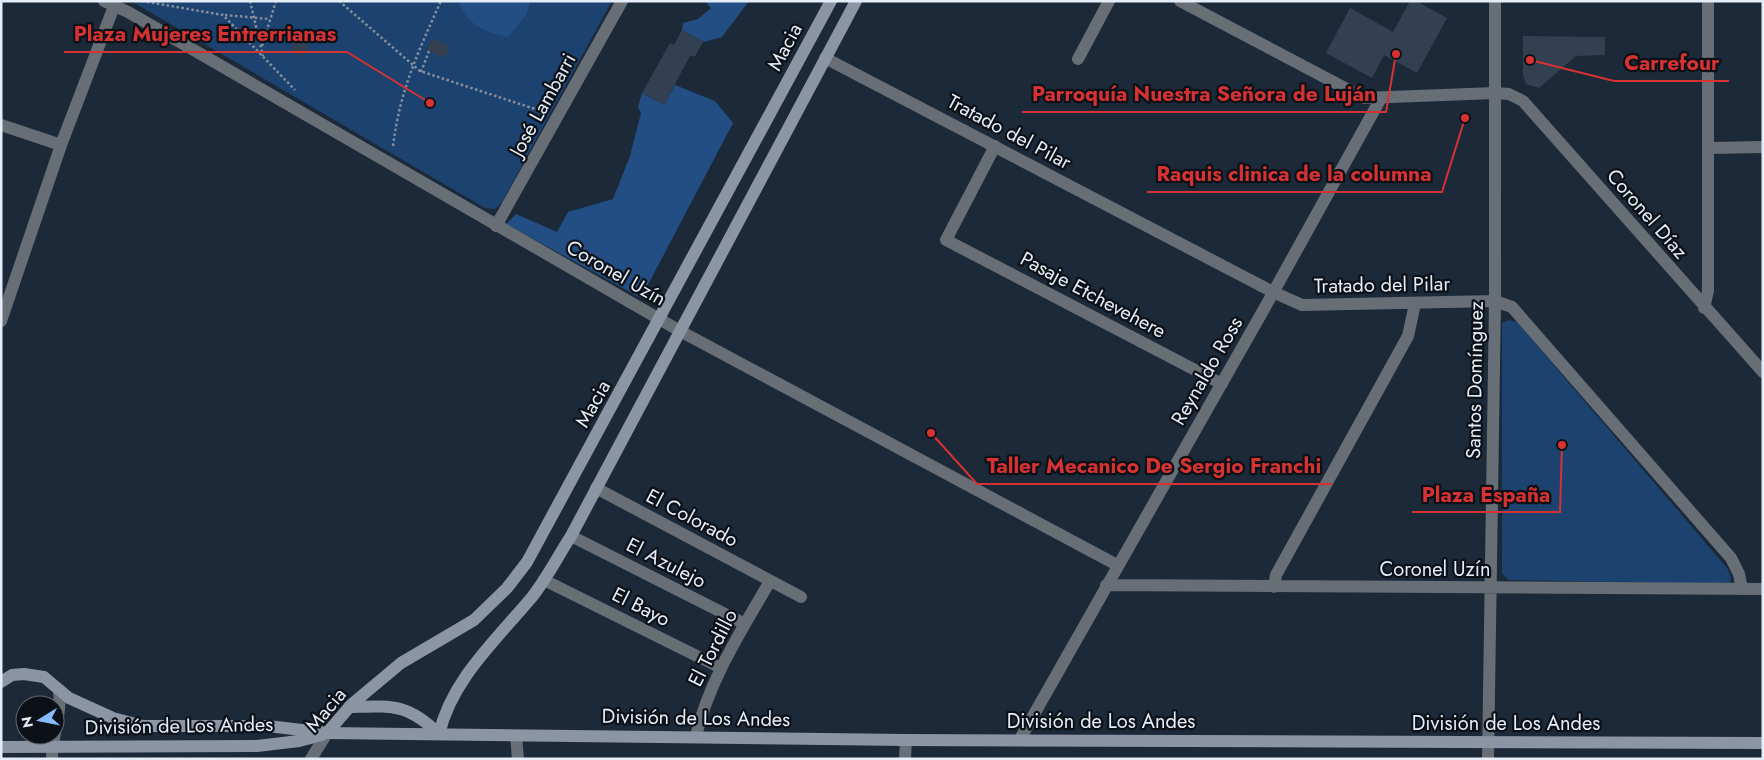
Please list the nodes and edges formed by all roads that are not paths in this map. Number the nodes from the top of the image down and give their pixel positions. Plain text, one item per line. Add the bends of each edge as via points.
1 (622, 1) edge
2 (831, 1) edge
3 (856, 1) edge
4 (1109, 1) edge
5 (1180, 1) edge
6 (1496, 1) edge
7 (1708, 1) edge
8 (111, 2) edge
9 (825, 58) junction
10 (1078, 59) dead end
11 (1495, 93) junction
12 (1381, 98) junction
13 (1, 125) edge
14 (61, 145) junction
15 (995, 146) junction
16 (1763, 147) edge
17 (1708, 148) junction
18 (496, 226) junction
19 (1273, 292) junction
20 (1494, 301) junction
21 (1415, 304) junction
22 (1704, 308) junction
23 (660, 320) junction
24 (1, 321) edge
25 (680, 331) junction
26 (1763, 372) edge
27 (1222, 384) junction
28 (596, 488) junction
29 (571, 536) junction
30 (1117, 565) junction
31 (544, 580) junction
32 (770, 581) junction
33 (1106, 585) junction
34 (1274, 587) junction
35 (1491, 588) junction
36 (1742, 589) junction
37 (1763, 589) edge
38 (801, 597) dead end
39 (745, 624) junction
40 (721, 668) junction
41 (1, 682) edge
42 (59, 690) junction
43 (349, 707) junction
44 (327, 733) junction
45 (439, 734) junction
46 (516, 736) junction
47 (696, 736) junction
48 (1020, 739) junction
49 (906, 740) junction
50 (1488, 742) junction
51 (1763, 743) edge
52 (3, 744) edge
53 (52, 752) edge
54 (311, 759) edge
55 (518, 759) edge
56 (906, 759) edge
57 (1488, 759) edge

1 - 18 street, José Lambarri
2 - 23 street, Macia
3 - 9 street, Macia
4 - 10 street
5 - 12 street, Coronel Díaz via 1351,92 1364,98
6 - 11 street, Santos Domínguez
7 - 17 street
8 - 14 street
8 - 18 street, Coronel Uzín
9 - 15 street, Tratado del Pilar
9 - 25 street, Macia
11 - 12 street, Coronel Díaz
11 - 20 street, Santos Domínguez
11 - 22 street, Coronel Díaz via 1509,94 1523,101
12 - 19 street, Reynaldo Ross
13 - 14 street
14 - 24 street
15 - 19 street, Tratado del Pilar
15 - 27 street, Pasaje Etchevehere via 946,240
16 - 17 street
17 - 22 street via 1708,291
18 - 23 street, Coronel Uzín
19 - 21 street, Tratado del Pilar via 1302,305 1313,306
19 - 27 street, Reynaldo Ross
20 - 21 street, Tratado del Pilar
20 - 35 street, Santos Domínguez
20 - 36 street, Tratado del Pilar via 1502,302 1519,313 1716,541 1739,574
21 - 34 street via 1408,336 1276,575
22 - 26 street, Coronel Díaz
23 - 25 street, Coronel Uzín
23 - 43 street, Macia via 516,578 474,620 401,663
25 - 28 street, Macia
25 - 30 street, Coronel Uzín
27 - 30 street, Reynaldo Ross
28 - 29 street, Macia
28 - 32 street, El Colorado
29 - 31 street, Macia
29 - 39 street, El Azulejo
30 - 33 street, Reynaldo Ross
31 - 40 street, El Bayo
31 - 45 street, Macia via 452,697
32 - 38 street, El Colorado
32 - 39 street, El Tordillo
33 - 34 street, Coronel Uzín
33 - 48 street, Reynaldo Ross
34 - 35 street, Coronel Uzín
35 - 36 street, Coronel Uzín
35 - 50 street, Santos Domínguez
36 - 37 street, Coronel Uzín
39 - 40 street, El Tordillo
40 - 47 street, El Tordillo via 701,713
41 - 42 street, División de Los Andes via 12,675 34,674 44,677
42 - 44 street, División de Los Andes via 113,718 143,726 268,726
42 - 53 street via 61,706
43 - 44 street, Macia
43 - 45 street via 409,710 422,717
44 - 45 street, División de Los Andes
44 - 53 street, División de Los Andes via 299,741 257,746
44 - 54 street, Macia
45 - 46 street, División de Los Andes
46 - 47 street, División de Los Andes
46 - 55 street
47 - 49 street, División de Los Andes
48 - 49 street, División de Los Andes
48 - 50 street, División de Los Andes
49 - 56 street
50 - 51 street, División de Los Andes
50 - 57 street, Santos Domínguez
52 - 53 street, División de Los Andes

